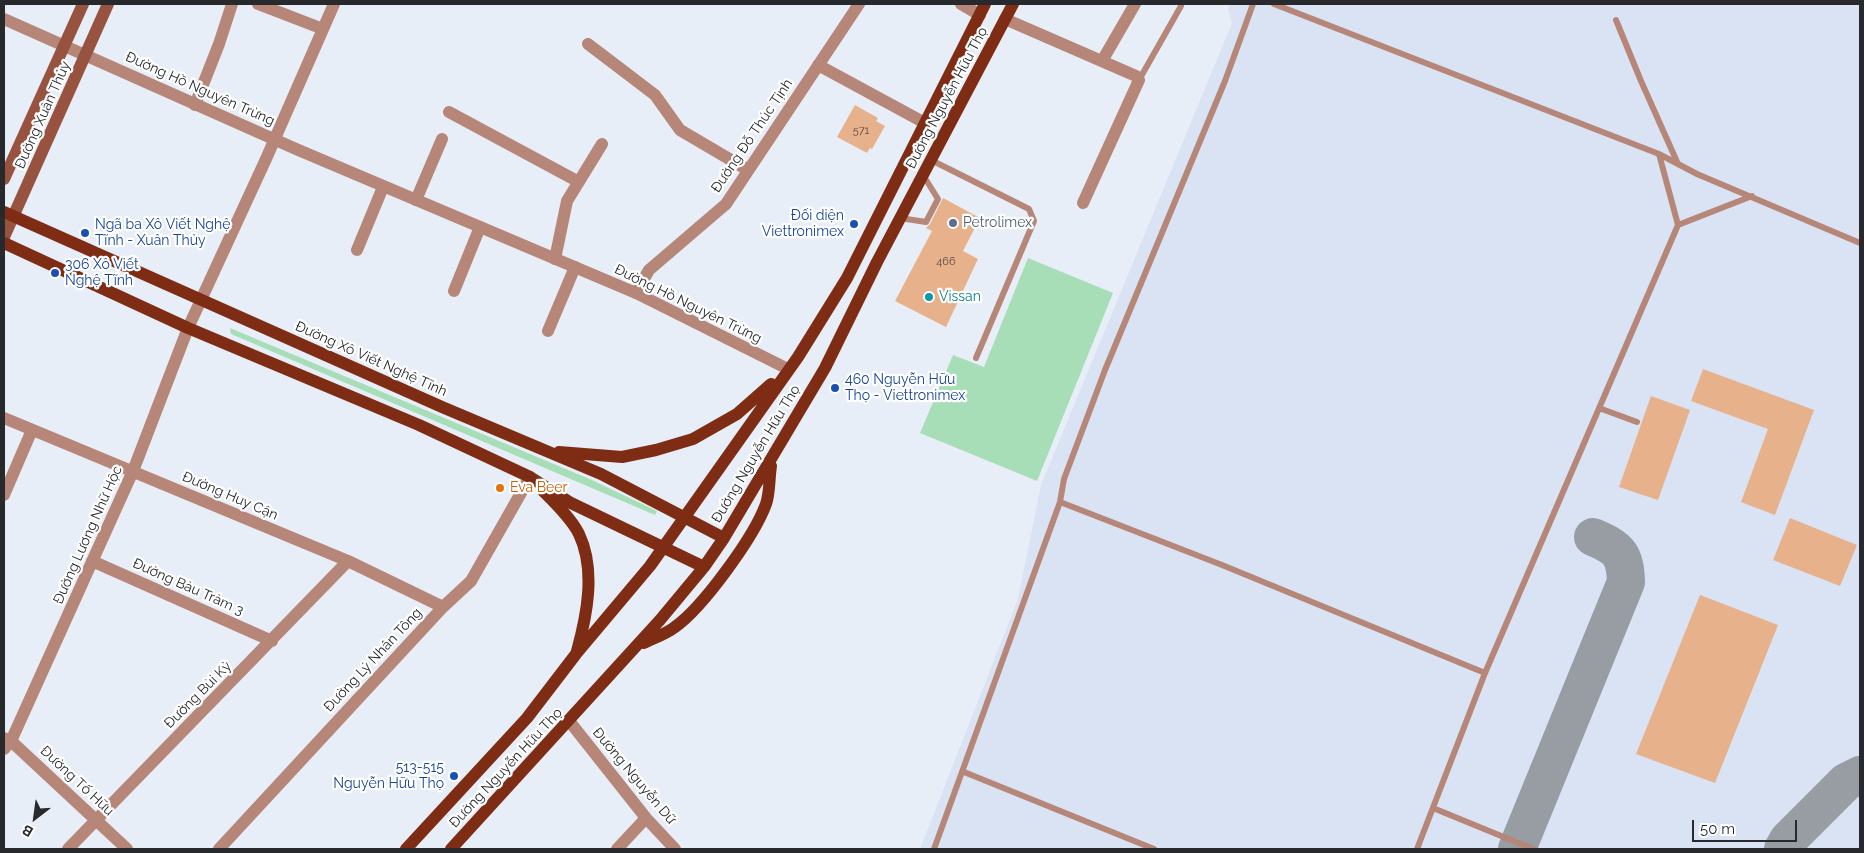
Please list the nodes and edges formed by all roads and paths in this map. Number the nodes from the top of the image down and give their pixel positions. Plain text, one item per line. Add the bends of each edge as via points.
1 (83, 4) edge
2 (108, 4) edge
3 (232, 4) edge
4 (258, 4) edge
5 (334, 4) edge
6 (859, 4) edge
7 (961, 4) edge
8 (1013, 4) edge
9 (1135, 4) edge
10 (1253, 4) edge
11 (1274, 4) edge
12 (1181, 6) dead end
13 (983, 9) edge
14 (4, 19) edge
15 (1005, 19) junction
16 (1616, 20) dead end
17 (323, 29) junction
18 (588, 44) dead end
19 (64, 45) junction
20 (86, 55) junction
21 (1102, 61) junction
22 (818, 66) junction
23 (1139, 80) junction
24 (195, 105) junction
25 (450, 112) dead end
26 (925, 123) junction
27 (442, 139) dead end
28 (275, 140) junction
29 (602, 144) dead end
30 (1659, 154) junction
31 (931, 160) junction
32 (1678, 164) junction
33 (748, 170) junction
34 (923, 175) junction
35 (4, 179) edge
36 (579, 182) junction
37 (383, 187) junction
38 (1752, 196) junction
39 (416, 200) junction
40 (1082, 203) dead end
41 (9, 214) edge
42 (900, 218) junction
43 (1678, 225) junction
44 (480, 227) junction
45 (4, 237) edge
46 (4, 243) edge
47 (1860, 243) edge
48 (357, 250) dead end
49 (555, 259) junction
50 (575, 267) junction
51 (454, 291) dead end
52 (636, 293) junction
53 (202, 300) junction
54 (188, 328) junction
55 (548, 331) dead end
56 (976, 358) dead end
57 (788, 369) junction
58 (1599, 408) junction
59 (4, 418) edge
60 (1637, 422) dead end
61 (32, 430) junction
62 (546, 451) junction
63 (772, 461) junction
64 (133, 471) junction
65 (530, 477) junction
66 (4, 495) edge
67 (1060, 502) junction
68 (685, 518) junction
69 (724, 538) junction
70 (664, 546) junction
71 (92, 561) junction
72 (348, 561) junction
73 (704, 567) junction
74 (443, 607) junction
75 (272, 641) junction
76 (637, 646) junction
77 (576, 654) junction
78 (1484, 673) junction
79 (570, 722) junction
80 (6, 743) edge
81 (964, 772) junction
82 (1433, 808) junction
83 (646, 818) junction
84 (96, 819) junction
85 (68, 849) edge
86 (127, 849) edge
87 (219, 849) edge
88 (406, 849) edge
89 (451, 849) edge
90 (617, 849) edge
91 (675, 849) edge
92 (934, 849) edge
93 (1154, 849) edge
94 (1417, 849) edge
95 (1533, 849) edge

1 - 19 main road, Đường Xuân Thủy
2 - 20 main road, Đường Xuân Thủy
3 - 24 street
4 - 17 street
5 - 17 street, Đường Lương Nhữ Hộc
6 - 22 street, Đường Đỗ Thúc Tịnh
7 - 13 street
8 - 15 main road, Đường Nguyễn Hữu Thọ
9 - 21 street
10 - 67 lane via 1225,81 1102,379 1064,479
11 - 30 lane
12 - 23 lane
13 - 26 main road, Đường Nguyễn Hữu Thọ
14 - 19 street, Đường Hồ Nguyên Trừng
15 - 21 street, Đường Nguyễn Hữu Thọ
15 - 31 main road, Đường Nguyễn Hữu Thọ
16 - 32 lane
17 - 28 street, Đường Lương Nhữ Hộc
18 - 33 street via 655,95 680,130
19 - 20 street, Đường Hồ Nguyên Trừng
19 - 35 main road, Đường Xuân Thủy
20 - 24 street, Đường Hồ Nguyên Trừng
20 - 41 main road, Đường Xuân Thủy
21 - 23 street, Đường Nguyễn Hữu Thọ
22 - 26 street, Đường Nguyễn Hữu Thọ
22 - 33 street, Đường Đỗ Thúc Tịnh
23 - 40 street
24 - 28 street, Đường Hồ Nguyên Trừng
25 - 36 street
26 - 57 main road, Đường Nguyễn Hữu Thọ via 847,278
27 - 39 street
28 - 37 street, Đường Hồ Nguyên Trừng
28 - 53 street, Đường Lương Nhữ Hộc
29 - 36 street
30 - 32 lane
30 - 43 lane
31 - 34 main road, Đường Nguyễn Hữu Thọ
31 - 56 lane via 1029,209 1034,220
32 - 38 lane
33 - 52 street, Đường Đỗ Thúc Tịnh via 726,204 649,270
34 - 42 main road, Đường Nguyễn Hữu Thọ
34 - 42 lane via 938,199 926,222
36 - 49 street via 564,212
37 - 39 street, Đường Hồ Nguyên Trừng
37 - 48 street
38 - 43 lane
38 - 47 lane
39 - 44 street, Đường Hồ Nguyên Trừng
41 - 45 main road, Đường Xuân Thủy
41 - 53 main road, Đường Xô Viết Nghệ Tĩnh
42 - 63 main road, Đường Nguyễn Hữu Thọ via 825,368
43 - 58 lane
44 - 49 street, Đường Hồ Nguyên Trừng
44 - 51 street
46 - 54 main road
49 - 50 street, Đường Hồ Nguyên Trừng
50 - 52 street, Đường Hồ Nguyên Trừng
50 - 55 street
52 - 57 street, Đường Hồ Nguyên Trừng
53 - 54 street, Đường Lương Nhữ Hộc
53 - 62 main road, Đường Xô Viết Nghệ Tĩnh
54 - 64 street, Đường Lương Nhữ Hộc
54 - 65 main road via 419,424
57 - 62 main road via 737,414 693,439 622,457
57 - 68 main road, Đường Nguyễn Hữu Thọ
58 - 60 lane
58 - 78 lane
59 - 61 street, Đường Huy Cận
61 - 64 street, Đường Huy Cận
61 - 66 street
62 - 68 main road, Đường Xô Viết Nghệ Tĩnh via 601,474
63 - 69 main road, Đường Nguyễn Hữu Thọ
63 - 76 main road via 766,503 728,568 675,627
64 - 71 street, Đường Lương Nhữ Hộc
64 - 72 street, Đường Huy Cận
65 - 70 main road via 571,503
65 - 74 street, Đường Lý Nhân Tông via 471,581
65 - 77 main road via 578,532 585,549 588,594 586,617
67 - 78 lane
67 - 81 lane
68 - 69 main road, Đường Xô Viết Nghệ Tĩnh
68 - 70 main road, Đường Nguyễn Hữu Thọ
69 - 73 main road, Đường Nguyễn Hữu Thọ
70 - 73 main road
70 - 77 main road, Đường Nguyễn Hữu Thọ
71 - 75 street, Đường Bàu Tràm 3
71 - 80 street, Đường Lương Nhữ Hộc
72 - 74 street, Đường Huy Cận
72 - 75 street, Đường Bùi Kỷ
73 - 76 main road, Đường Nguyễn Hữu Thọ
74 - 87 street, Đường Lý Nhân Tông
75 - 84 street, Đường Bùi Kỷ
76 - 79 main road, Đường Nguyễn Hữu Thọ
77 - 88 main road, Đường Nguyễn Hữu Thọ via 528,718
78 - 82 lane
79 - 83 street, Đường Nguyễn Dữ
79 - 89 main road, Đường Nguyễn Hữu Thọ
80 - 84 street, Đường Tố Hữu
81 - 92 lane
81 - 93 lane
82 - 94 lane
82 - 95 lane
83 - 90 street
83 - 91 street, Đường Nguyễn Dữ
84 - 85 street, Đường Bùi Kỷ
84 - 86 street, Đường Tố Hữu

